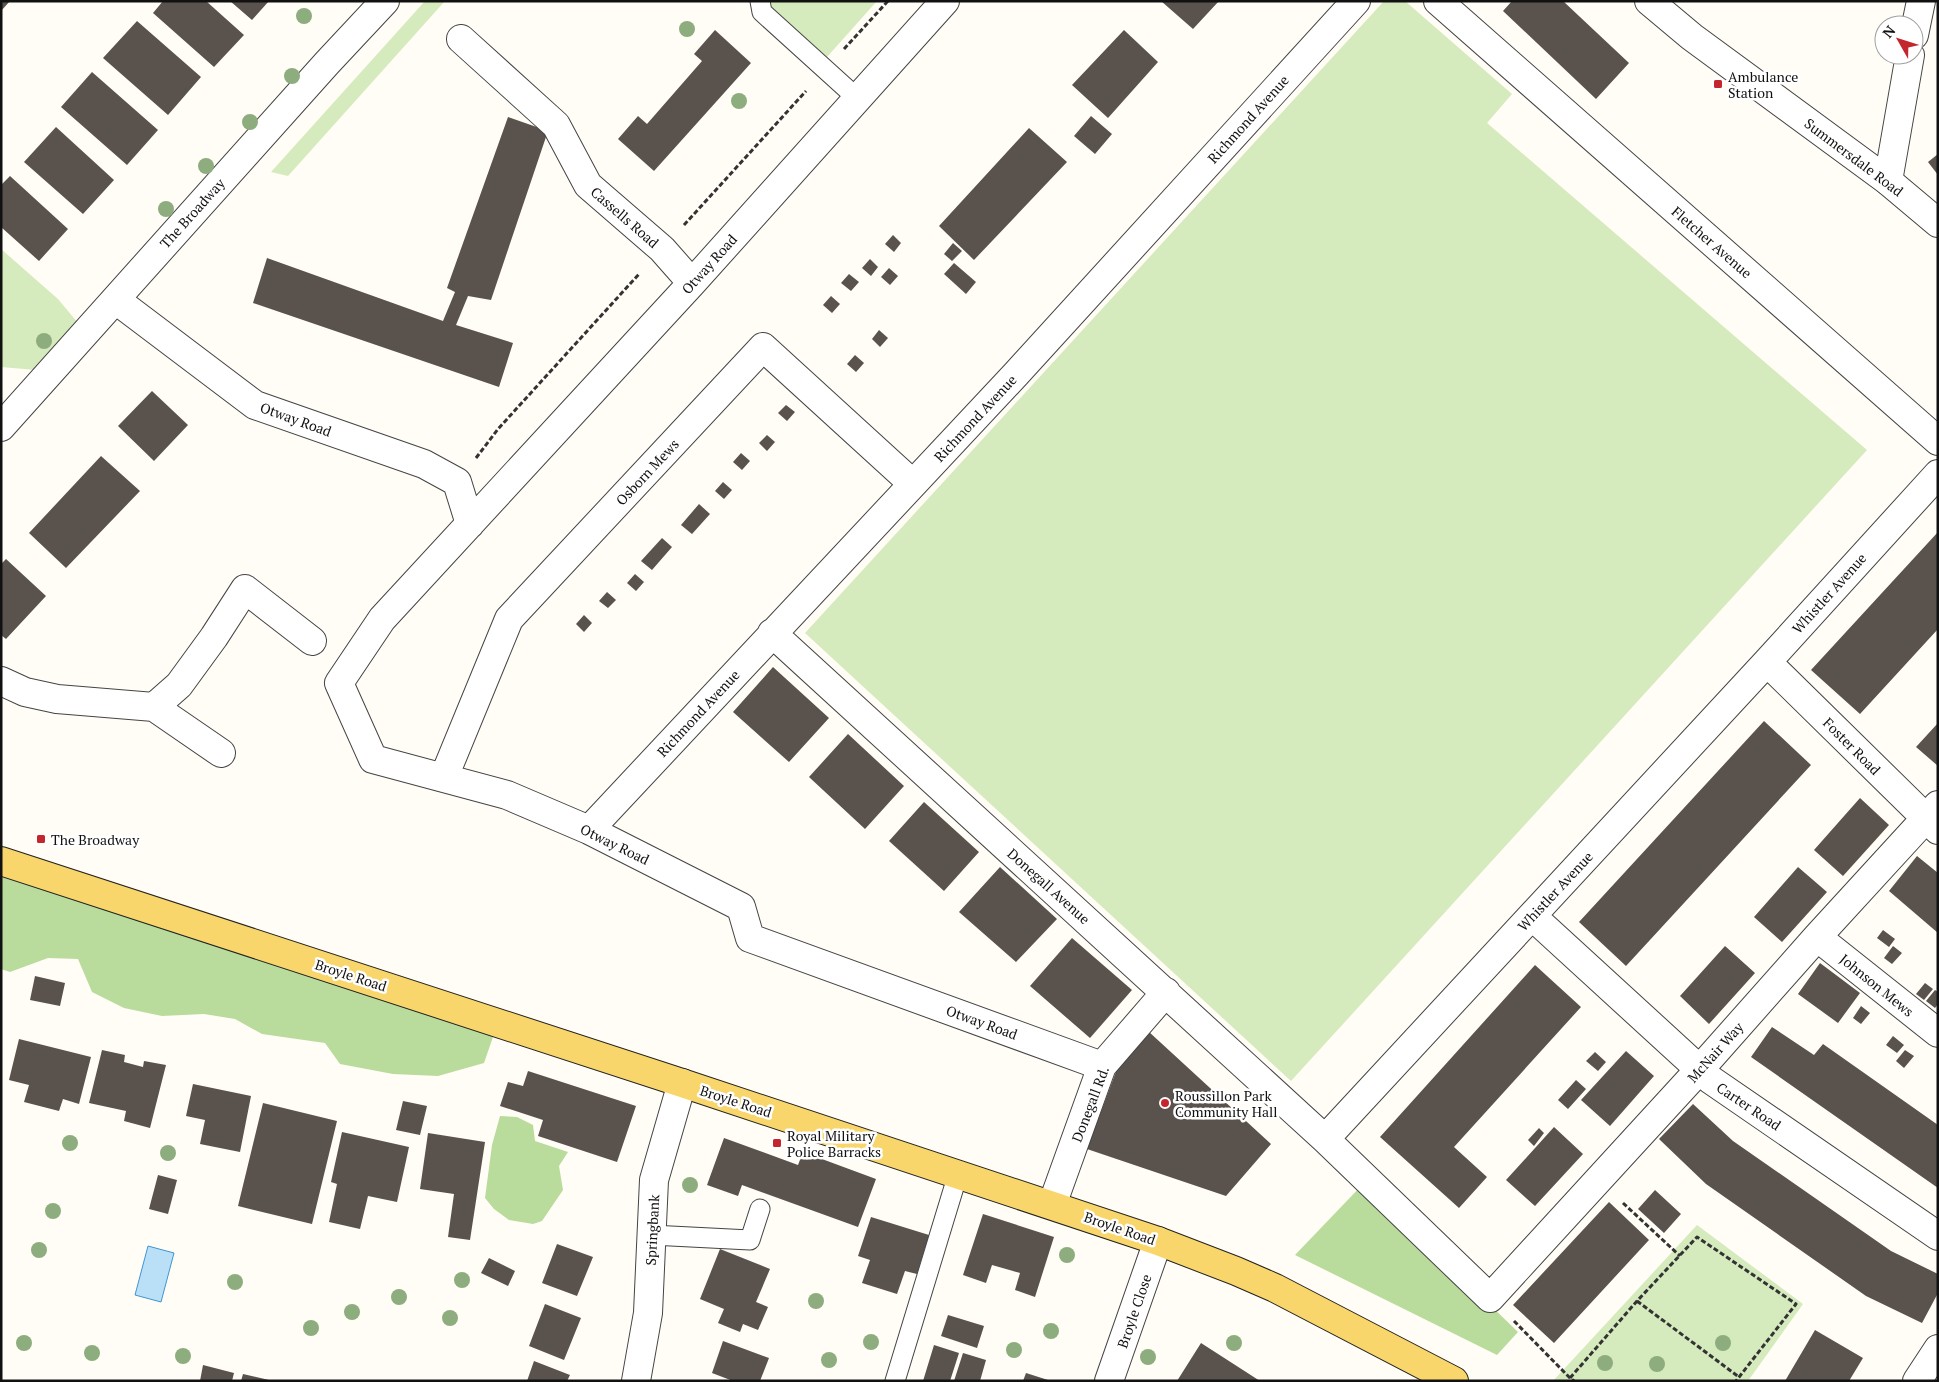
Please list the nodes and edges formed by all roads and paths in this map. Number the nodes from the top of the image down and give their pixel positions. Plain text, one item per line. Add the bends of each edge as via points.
1 (385, 1) edge
2 (760, 1) edge
3 (945, 1) edge
4 (1356, 1) edge
5 (1438, 1) edge
6 (1649, 1) edge
7 (1921, 1) edge
8 (1918, 15) edge
9 (461, 39) dead end
10 (1908, 65) edge
11 (858, 99) junction
12 (1888, 181) junction
13 (1938, 223) edge
14 (692, 283) junction
15 (116, 300) junction
16 (3, 421) edge
17 (1938, 441) edge
18 (1938, 474) edge
19 (913, 484) junction
20 (470, 524) junction
21 (772, 633) junction
22 (312, 641) dead end
23 (1767, 662) junction
24 (1, 681) edge
25 (154, 708) junction
26 (220, 753) dead end
27 (444, 777) junction
28 (1934, 818) edge
29 (589, 830) junction
30 (1, 861) edge
31 (1532, 916) junction
32 (1817, 936) junction
33 (1166, 992) junction
34 (1938, 1033) edge
35 (1102, 1066) junction
36 (1700, 1069) junction
37 (682, 1083) junction
38 (1325, 1139) junction
39 (958, 1174) junction
40 (1598, 1180) junction
41 (1052, 1205) junction
42 (760, 1209) dead end
43 (651, 1235) junction
44 (1938, 1236) edge
45 (1158, 1241) junction
46 (1680, 1256) junction
47 (1490, 1298) junction
48 (1637, 1301) junction
49 (1938, 1349) edge
50 (1570, 1378) junction
51 (1738, 1379) edge
52 (636, 1381) edge
53 (895, 1381) edge
54 (1109, 1381) edge
55 (1454, 1381) edge
56 (1574, 1381) edge
57 (1917, 1381) edge

1 - 15 street, The Broadway
2 - 11 lane via 762,12
3 - 11 street, Otway Road
4 - 19 street, Richmond Avenue
5 - 17 street, Fletcher Avenue
6 - 12 street, Summersdale Road via 1692,37
7 - 8 street
9 - 14 street, Cassells Road via 556,126 588,185 662,250
10 - 12 street
11 - 14 street, Otway Road
12 - 13 street, Summersdale Road
14 - 20 street, Otway Road
15 - 16 street, The Broadway
15 - 20 street, Otway Road via 255,405 424,464 457,482
18 - 23 street, Whistler Avenue
19 - 21 street, Richmond Avenue
19 - 27 street, Osborn Mews via 764,347 509,619
20 - 27 street, Otway Road via 382,619 339,683 373,759
21 - 29 street, Richmond Avenue
21 - 33 street, Donegall Avenue
22 - 25 street via 245,589 179,685
23 - 28 street, Foster Road
23 - 31 street, Whistler Avenue
24 - 25 street via 25,692 57,699
25 - 26 street
27 - 29 street, Otway Road via 507,795
28 - 32 street, McNair Way
29 - 35 street, Otway Road via 741,907 750,938
30 - 37 main road, Broyle Road
31 - 36 street, Carter Road
31 - 38 street, Whistler Avenue
32 - 34 street, Johnson Mews
32 - 36 street, McNair Way
33 - 35 street, Donegall Rd.
33 - 38 street, Donegall Avenue
35 - 41 street, Donegall Rd.
36 - 40 street, McNair Way
36 - 44 street, Carter Road via 1711,1080
37 - 39 main road, Broyle Road
37 - 43 street, Springbank via 654,1180
38 - 47 street
39 - 41 main road, Broyle Road
39 - 53 lane
40 - 46 path
40 - 47 street, McNair Way
41 - 45 main road, Broyle Road
42 - 43 lane via 750,1240
43 - 52 street, Springbank via 648,1313
45 - 54 street, Broyle Close
45 - 55 main road, Broyle Road via 1275,1288
46 - 48 path
46 - 51 path via 1697,1237 1796,1304
47 - 50 path
48 - 50 path
48 - 51 path
49 - 57 street
50 - 56 path

